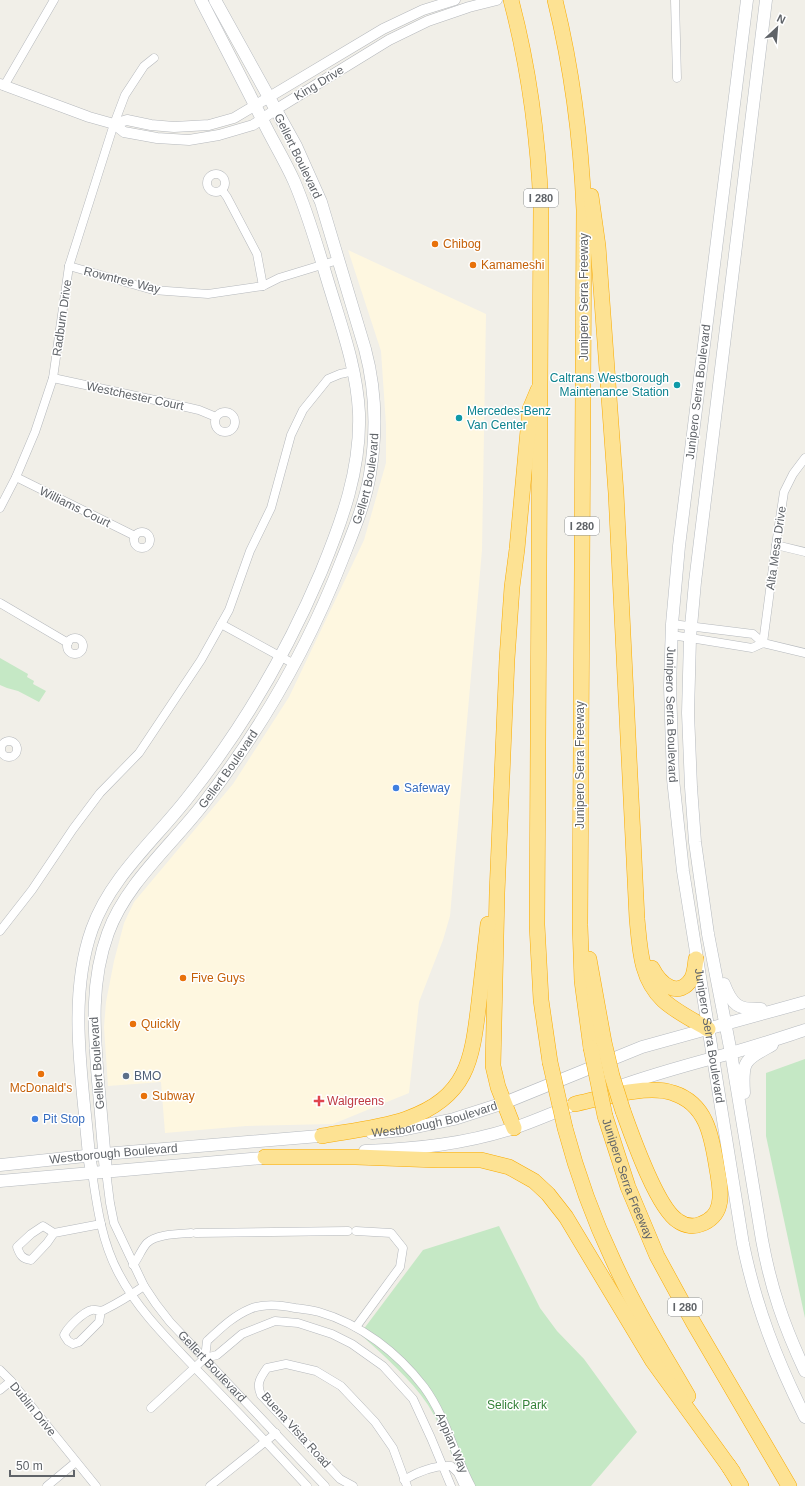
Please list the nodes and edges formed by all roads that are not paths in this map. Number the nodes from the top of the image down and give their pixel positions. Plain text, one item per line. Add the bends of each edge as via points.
1 (54, 0) edge
2 (200, 0) edge
3 (215, 0) edge
4 (455, 0) edge
5 (497, 0) edge
6 (511, 0) edge
7 (675, 0) edge
8 (747, 0) edge
9 (766, 0) edge
10 (555, 3) edge
11 (154, 58) dead end
12 (677, 78) dead end
13 (571, 80) junction
14 (2, 85) edge
15 (268, 97) junction
16 (256, 105) junction
17 (276, 110) junction
18 (262, 119) junction
19 (114, 124) junction
20 (222, 190) dead end
21 (338, 260) junction
22 (323, 265) junction
23 (69, 266) junction
24 (263, 286) junction
25 (354, 371) junction
26 (53, 378) junction
27 (541, 381) junction
28 (216, 417) dead end
29 (805, 458) edge
30 (16, 477) junction
31 (0, 508) edge
32 (134, 536) dead end
33 (776, 545) junction
34 (805, 552) edge
35 (0, 603) edge
36 (221, 624) junction
37 (672, 630) junction
38 (691, 632) junction
39 (68, 643) dead end
40 (763, 644) junction
41 (805, 653) edge
42 (280, 656) junction
43 (294, 664) junction
44 (497, 893) junction
45 (637, 919) junction
46 (0, 931) edge
47 (712, 952) junction
48 (696, 959) junction
49 (805, 1002) edge
50 (780, 1009) junction
51 (725, 1024) junction
52 (708, 1029) junction
53 (805, 1030) edge
54 (789, 1035) junction
55 (597, 1045) junction
56 (730, 1053) junction
57 (712, 1058) junction
58 (504, 1103) junction
59 (575, 1104) junction
60 (514, 1128) junction
61 (322, 1136) junction
62 (746, 1148) junction
63 (104, 1154) junction
64 (89, 1156) junction
65 (265, 1157) junction
66 (0, 1165) edge
67 (106, 1171) junction
68 (92, 1172) junction
69 (0, 1181) edge
70 (101, 1224) junction
71 (54, 1233) junction
72 (133, 1265) junction
73 (144, 1286) junction
74 (131, 1296) junction
75 (101, 1311) junction
76 (356, 1327) junction
77 (205, 1358) junction
78 (195, 1367) junction
79 (0, 1370) edge
80 (805, 1371) edge
81 (11, 1381) junction
82 (0, 1390) edge
83 (151, 1408) dead end
84 (805, 1417) edge
85 (276, 1433) junction
86 (266, 1441) junction
87 (76, 1462) junction
88 (443, 1466) junction
89 (733, 1472) junction
90 (405, 1483) edge
91 (47, 1486) edge
92 (96, 1486) edge
93 (210, 1486) edge
94 (307, 1486) edge
95 (326, 1486) edge
96 (353, 1486) edge
97 (451, 1486) edge
98 (464, 1486) edge
99 (471, 1486) edge
100 (741, 1486) edge
101 (790, 1486) edge

1 - 14 street
2 - 16 main road, Gellert Boulevard
3 - 15 main road, Gellert Boulevard
4 - 15 street, King Drive via 424,10 383,29
5 - 17 street, King Drive via 428,21 389,40
6 - 27 highway, I 280 via 531,95 539,170 542,226
7 - 12 street
8 - 37 main road, Junipero Serra Boulevard via 679,546
9 - 38 main road, Junipero Serra Boulevard via 703,509
10 - 13 highway, Junipero Serra Freeway / I 280
11 - 19 street, Radburn Drive via 144,66 125,94
13 - 45 highway via 596,225 607,356
13 - 55 highway, Junipero Serra Freeway / I 280 via 580,154 584,229 580,906 582,981
14 - 19 street, King Drive
15 - 16 street, King Drive
15 - 17 main road, Gellert Boulevard
16 - 18 main road, Gellert Boulevard
16 - 19 street, King Drive via 234,118 209,125 174,127 127,120
17 - 18 street, King Drive
17 - 21 main road, Gellert Boulevard via 296,146 320,202
18 - 19 street, King Drive via 253,125 219,136 189,140 124,132
18 - 22 main road, Gellert Boulevard via 294,181
19 - 23 street, Radburn Drive
20 - 24 street via 257,254
21 - 22 street, Rowntree Way
21 - 43 main road, Gellert Boulevard via 372,379 373,451 365,495 347,548 320,612
22 - 24 street, Rowntree Way via 279,278
22 - 25 main road, Gellert Boulevard
23 - 24 street, Rowntree Way via 153,290 208,294
23 - 26 street, Radburn Drive
25 - 36 street via 328,379 303,410 291,435 271,508 250,551 229,610
25 - 42 main road, Gellert Boulevard via 359,430 350,490 321,571
26 - 28 street, Westchester Court via 199,410
26 - 30 street, Radburn Drive via 35,432
27 - 44 highway via 530,409 511,593
27 - 89 highway, I 280, bridge via 537,925 540,987 550,1062 565,1128 584,1191 603,1237 645,1322
29 - 33 street, Alta Mesa Drive via 784,492
30 - 31 street, Radburn Drive
30 - 32 street, Williams Court
33 - 34 street
33 - 40 street, Alta Mesa Drive
35 - 39 street
36 - 42 street
36 - 46 street via 201,660 139,753 100,793
37 - 38 street
37 - 48 main road, Junipero Serra Boulevard via 670,705 674,797 682,871
38 - 40 street via 752,648
38 - 40 street via 753,634
38 - 47 main road, Junipero Serra Boulevard via 688,719 691,787 698,860
40 - 41 street
42 - 43 street
42 - 64 main road, Gellert Boulevard via 244,719 209,770 115,885 102,906 93,929 82,971 78,1013
43 - 63 main road, Gellert Boulevard via 244,748 198,811 128,895 108,934 98,974 94,1014
44 - 58 highway via 493,1062
44 - 61 highway via 490,904 472,1049 457,1084 438,1103 411,1117 384,1125
45 - 48 highway via 649,962 659,980 665,985 678,988 689,982 693,976
45 - 52 highway via 642,964 651,985 664,1000
47 - 50 main road via 729,998 735,1004 749,1010
47 - 51 main road, Junipero Serra Boulevard
48 - 52 main road, Junipero Serra Boulevard
49 - 50 main road, Westborough Boulevard
50 - 51 main road, Westborough Boulevard
51 - 52 main road, Westborough Boulevard
51 - 56 main road, Junipero Serra Boulevard
52 - 57 main road, Junipero Serra Boulevard
52 - 58 main road, Westborough Boulevard via 642,1047
53 - 54 main road, Westborough Boulevard
54 - 56 main road, Westborough Boulevard
54 - 62 main road via 750,1058 745,1065 743,1072
55 - 59 highway, bridge via 612,1076 623,1111 645,1167 660,1197 678,1221 690,1226 700,1225 711,1219 720,1203 718,1179 708,1128 702,1114 694,1105 672,1093 653,1090 632,1092
55 - 101 highway, Junipero Serra Freeway / I 280, bridge via 606,1116 628,1187 657,1256
56 - 57 main road, Westborough Boulevard
56 - 62 main road, Junipero Serra Boulevard
57 - 59 main road, Westborough Boulevard via 634,1080
57 - 84 main road, Junipero Serra Boulevard via 751,1280 773,1350
58 - 60 highway
58 - 61 main road, Westborough Boulevard via 415,1128
59 - 60 main road, Westborough Boulevard
60 - 65 main road, Westborough Boulevard via 459,1142 426,1147
61 - 63 main road, Westborough Boulevard
62 - 80 main road, Junipero Serra Boulevard via 774,1294
63 - 64 main road, Westborough Boulevard
63 - 67 main road, Gellert Boulevard
64 - 66 main road, Westborough Boulevard
64 - 68 main road, Gellert Boulevard
65 - 67 main road, Westborough Boulevard
65 - 89 highway via 481,1160 509,1168 534,1181 563,1213 648,1354
67 - 68 main road, Westborough Boulevard
67 - 72 street, Gellert Boulevard via 114,1223
68 - 69 main road, Westborough Boulevard
68 - 70 street, Gellert Boulevard
70 - 71 street
70 - 74 street, Gellert Boulevard via 118,1273
71 - 71 street via 43,1226 31,1234 17,1247 20,1256 31,1260
72 - 73 street, Gellert Boulevard
72 - 76 street via 147,1243 173,1234 352,1231 391,1233 403,1248 400,1267
73 - 74 street
73 - 77 street, Gellert Boulevard via 170,1322
74 - 75 street
74 - 78 street, Gellert Boulevard
75 - 75 street via 87,1312 67,1328 64,1335 68,1341 73,1344 79,1342 99,1322
76 - 77 street, Appian Way via 319,1312 275,1305 251,1308 225,1324 207,1341
76 - 99 street, Appian Way via 397,1358 424,1388 444,1420
77 - 78 street, Appian Way
77 - 85 street, Gellert Boulevard
77 - 88 street, Appian Way via 218,1355 242,1334 275,1321 298,1323 332,1334 352,1344 383,1366 413,1399
78 - 83 street, Appian Way
78 - 86 street, Gellert Boulevard
79 - 81 street, Dublin Drive
81 - 82 street
81 - 87 street, Dublin Drive
85 - 86 street
85 - 95 street, Gellert Boulevard
86 - 93 street
86 - 94 street, Gellert Boulevard
87 - 91 street
87 - 92 street, Dublin Drive
88 - 90 street, Buena Vista Road via 422,1471
88 - 97 street, Appian Way
88 - 98 street via 451,1466 456,1470
89 - 100 highway, I 280
90 - 96 street, Buena Vista Road via 393,1448 375,1422 341,1386 316,1371 286,1364 267,1368 258,1381 261,1395 340,1480

